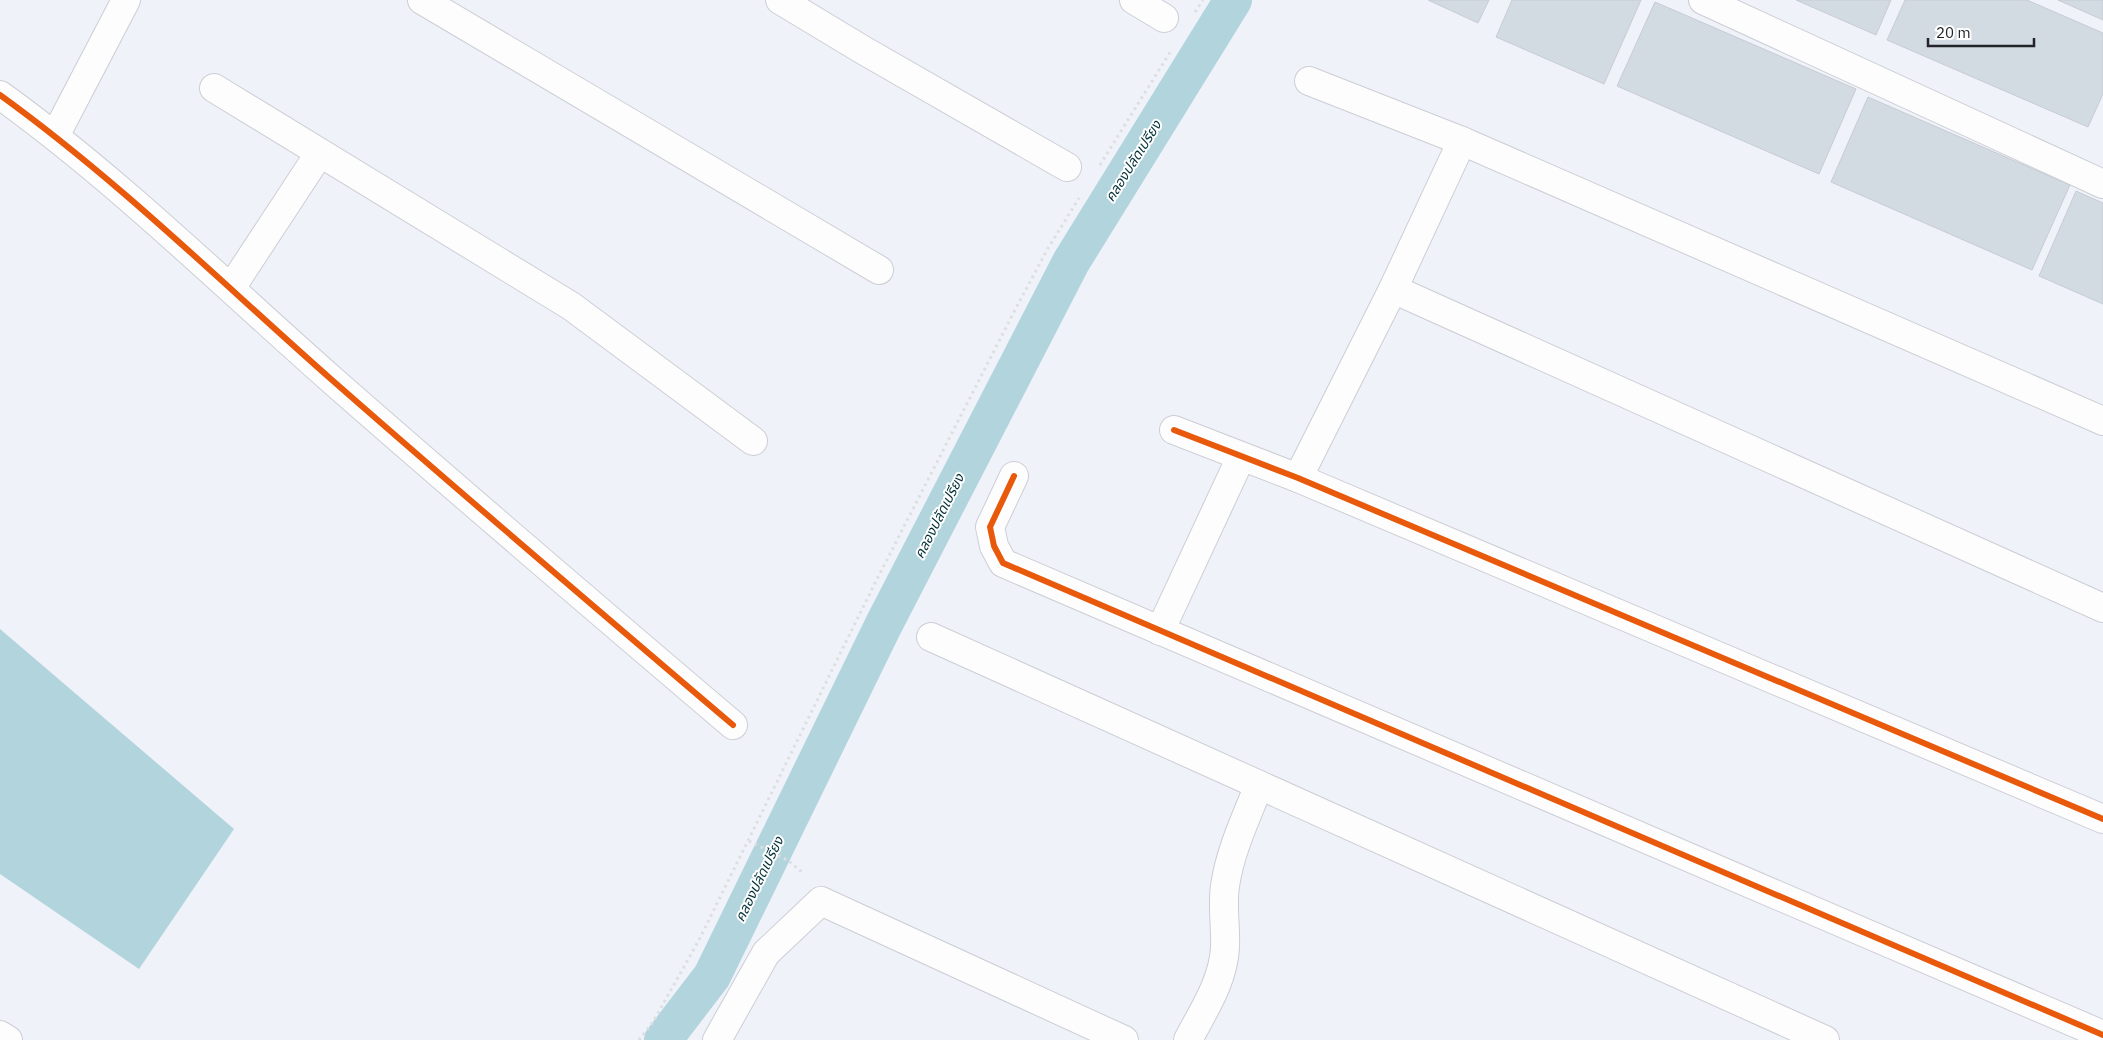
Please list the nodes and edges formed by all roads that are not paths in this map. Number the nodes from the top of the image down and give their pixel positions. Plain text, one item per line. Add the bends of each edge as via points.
1 (126, 0) edge
2 (422, 0) edge
3 (780, 0) edge
4 (1134, 0) edge
5 (1703, 0) edge
6 (1171, 30) road end
7 (1309, 81) dead end
8 (214, 88) dead end
9 (0, 95) edge
10 (55, 136) junction
11 (1462, 142) junction
12 (319, 154) junction
13 (1067, 167) dead end
14 (2103, 184) edge
15 (879, 270) dead end
16 (231, 288) junction
17 (1393, 289) junction
18 (2103, 421) edge
19 (1174, 430) dead end
20 (753, 441) dead end
21 (1241, 457) junction
22 (1014, 476) dead end
23 (1298, 478) junction
24 (2103, 608) edge
25 (1160, 631) junction
26 (931, 637) dead end
27 (733, 725) dead end
28 (1259, 785) junction
29 (2103, 819) edge
30 (0, 1035) edge
31 (2103, 1035) edge
32 (8, 1040) edge
33 (716, 1040) edge
34 (1124, 1040) edge
35 (1188, 1040) edge
36 (1824, 1040) edge

1 - 10 street
2 - 15 street
3 - 13 street
4 - 6 street
5 - 14 street
7 - 11 street
8 - 12 street
9 - 10 street
10 - 16 street via 148,213
11 - 17 street
11 - 18 street
12 - 16 street
12 - 20 street via 571,306
16 - 27 street via 375,417
17 - 23 street
17 - 24 street
19 - 21 street
21 - 23 street
21 - 25 street
22 - 25 street via 990,527 994,546 1003,563
23 - 29 street
25 - 31 street
26 - 28 street
28 - 35 street via 1231,854 1224,887 1225,948 1219,980
28 - 36 street
30 - 32 street
33 - 34 street via 766,953 821,901

